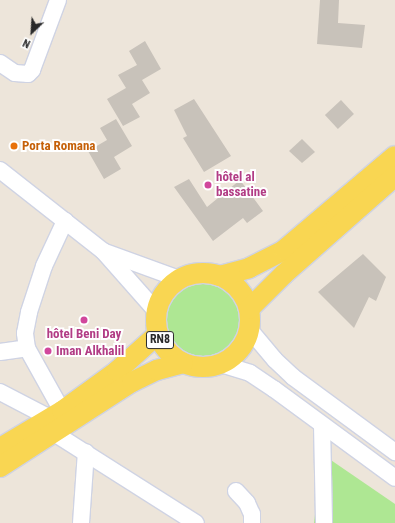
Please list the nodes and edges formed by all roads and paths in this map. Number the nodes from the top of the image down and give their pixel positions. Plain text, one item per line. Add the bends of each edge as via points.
1 (58, 0) edge
2 (1, 65) edge
3 (395, 156) edge
4 (0, 170) edge
5 (395, 176) edge
6 (64, 221) junction
7 (102, 251) junction
8 (220, 276) junction
9 (179, 279) junction
10 (249, 308) junction
11 (156, 311) junction
12 (250, 329) junction
13 (158, 334) junction
14 (27, 348) junction
15 (0, 352) edge
16 (183, 363) junction
17 (220, 364) junction
18 (0, 392) edge
19 (55, 420) junction
20 (322, 425) junction
21 (0, 448) edge
22 (86, 452) junction
23 (395, 452) edge
24 (0, 467) edge
25 (395, 478) edge
26 (236, 491) dead end
27 (81, 523) edge
28 (196, 523) edge
29 (252, 523) edge
30 (324, 523) edge

1 - 2 street via 32,70 22,75
3 - 8 main road via 284,250 249,268
4 - 6 street
5 - 10 main road
6 - 7 street
6 - 14 street via 44,266 29,312 25,333
7 - 9 street
7 - 11 street
8 - 9 main road via 206,273
8 - 10 main road via 238,289
9 - 11 main road, RN8 via 161,298
10 - 12 main road
11 - 13 main road, RN8
12 - 17 main road via 239,350
12 - 23 street via 275,360 293,377
13 - 16 main road, RN8 via 167,351
13 - 19 main road, RN8 via 117,371
14 - 15 street
14 - 19 street
16 - 17 main road, RN8 via 208,367
16 - 19 main road, RN8 via 157,370
17 - 20 street via 250,373
18 - 19 street
19 - 21 main road, RN8
19 - 22 street
19 - 24 main road, RN8
20 - 25 street
20 - 30 street
22 - 27 street
22 - 28 street
26 - 29 street via 248,503

